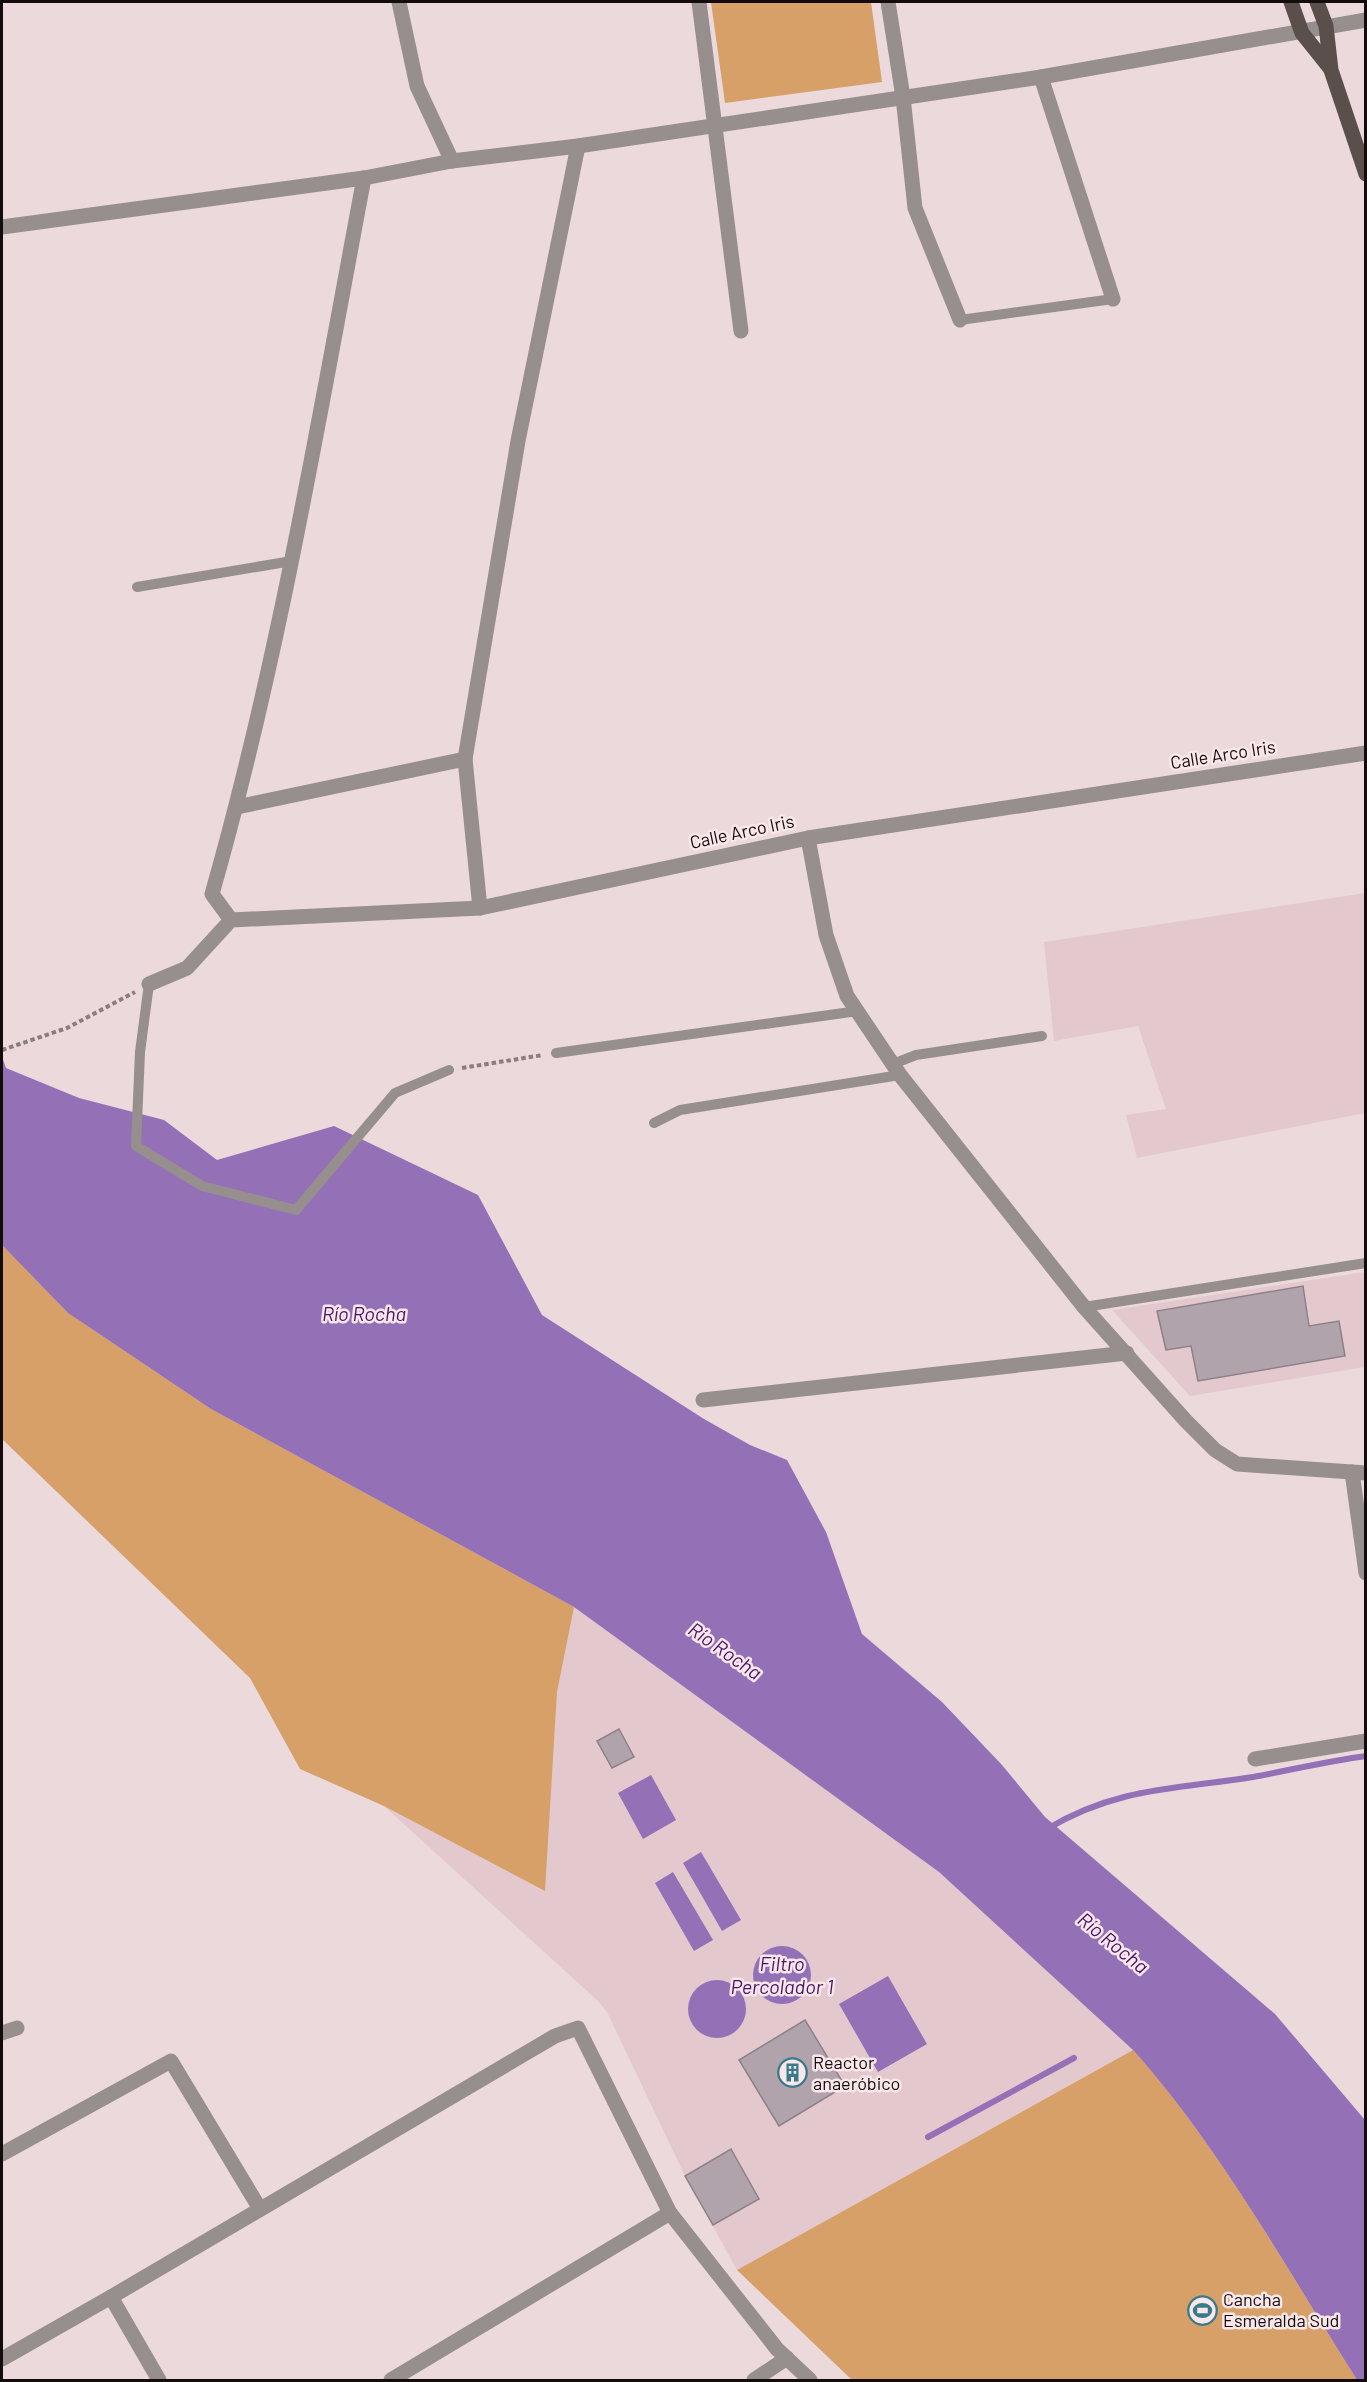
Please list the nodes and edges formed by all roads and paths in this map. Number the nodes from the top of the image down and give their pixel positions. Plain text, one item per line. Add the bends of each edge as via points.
1 (399, 2) edge
2 (699, 2) edge
3 (888, 2) edge
4 (1291, 2) edge
5 (1317, 2) edge
6 (1365, 20) edge
7 (1326, 26) junction
8 (1302, 33) junction
9 (1331, 70) junction
10 (1041, 77) junction
11 (903, 97) junction
12 (715, 126) junction
13 (578, 146) junction
14 (452, 161) junction
15 (1365, 174) edge
16 (364, 178) junction
17 (2, 227) edge
18 (1113, 299) joint
19 (960, 320) joint
20 (741, 331) dead end
21 (292, 561) junction
22 (137, 586) dead end
23 (1365, 753) edge
24 (465, 759) junction
25 (237, 807) junction
26 (808, 838) junction
27 (480, 908) junction
28 (231, 920) junction
29 (149, 984) junction
30 (858, 1011) junction
31 (1042, 1036) dead end
32 (2, 1050) edge
33 (556, 1053) joint
34 (896, 1069) junction
35 (449, 1070) joint
36 (654, 1124) dead end
37 (1365, 1263) edge
38 (1084, 1306) junction
39 (1127, 1353) junction
40 (703, 1400) dead end
41 (1359, 1472) edge
42 (1365, 1573) edge
43 (1365, 1741) edge
44 (1256, 1759) dead end
45 (16, 2028) dead end
46 (2, 2033) edge
47 (2, 2154) edge
48 (260, 2210) junction
49 (669, 2212) junction
50 (111, 2297) junction
51 (787, 2358) junction
52 (2, 2359) edge
53 (159, 2380) edge
54 (391, 2380) edge
55 (754, 2380) edge
56 (810, 2380) edge

1 - 14 street via 417,86
2 - 12 street
3 - 11 street
4 - 8 main road
5 - 7 main road
6 - 7 street
7 - 8 street
7 - 9 main road
8 - 9 main road
8 - 10 street
9 - 15 main road
10 - 11 street
10 - 18 street
11 - 12 street
11 - 19 street via 915,208
12 - 13 street
12 - 20 street
13 - 14 street
13 - 24 street via 518,441
14 - 16 street
16 - 17 street
16 - 21 street
18 - 19 lane
21 - 22 lane
21 - 25 street
23 - 26 street, Calle Arco Iris
24 - 25 street
24 - 27 street
25 - 28 street via 212,894
26 - 27 street, Calle Arco Iris
26 - 30 street via 826,935 848,996
27 - 28 street, Calle Arco Iris
28 - 29 street via 187,968
29 - 32 path via 67,1028
29 - 35 lane via 140,1052 136,1146 202,1186 296,1210 395,1093
30 - 33 lane
30 - 34 street
31 - 34 lane via 916,1054
33 - 35 path
34 - 36 lane via 680,1110
34 - 38 street
37 - 38 lane
38 - 39 street
39 - 40 street
39 - 41 street via 1215,1450 1237,1464
41 - 42 street
43 - 44 street
45 - 46 street
47 - 48 street via 171,2061
48 - 49 street via 555,2036 578,2028
48 - 50 street
49 - 51 street
49 - 54 street
50 - 52 street
50 - 53 street
51 - 55 street
51 - 56 street

